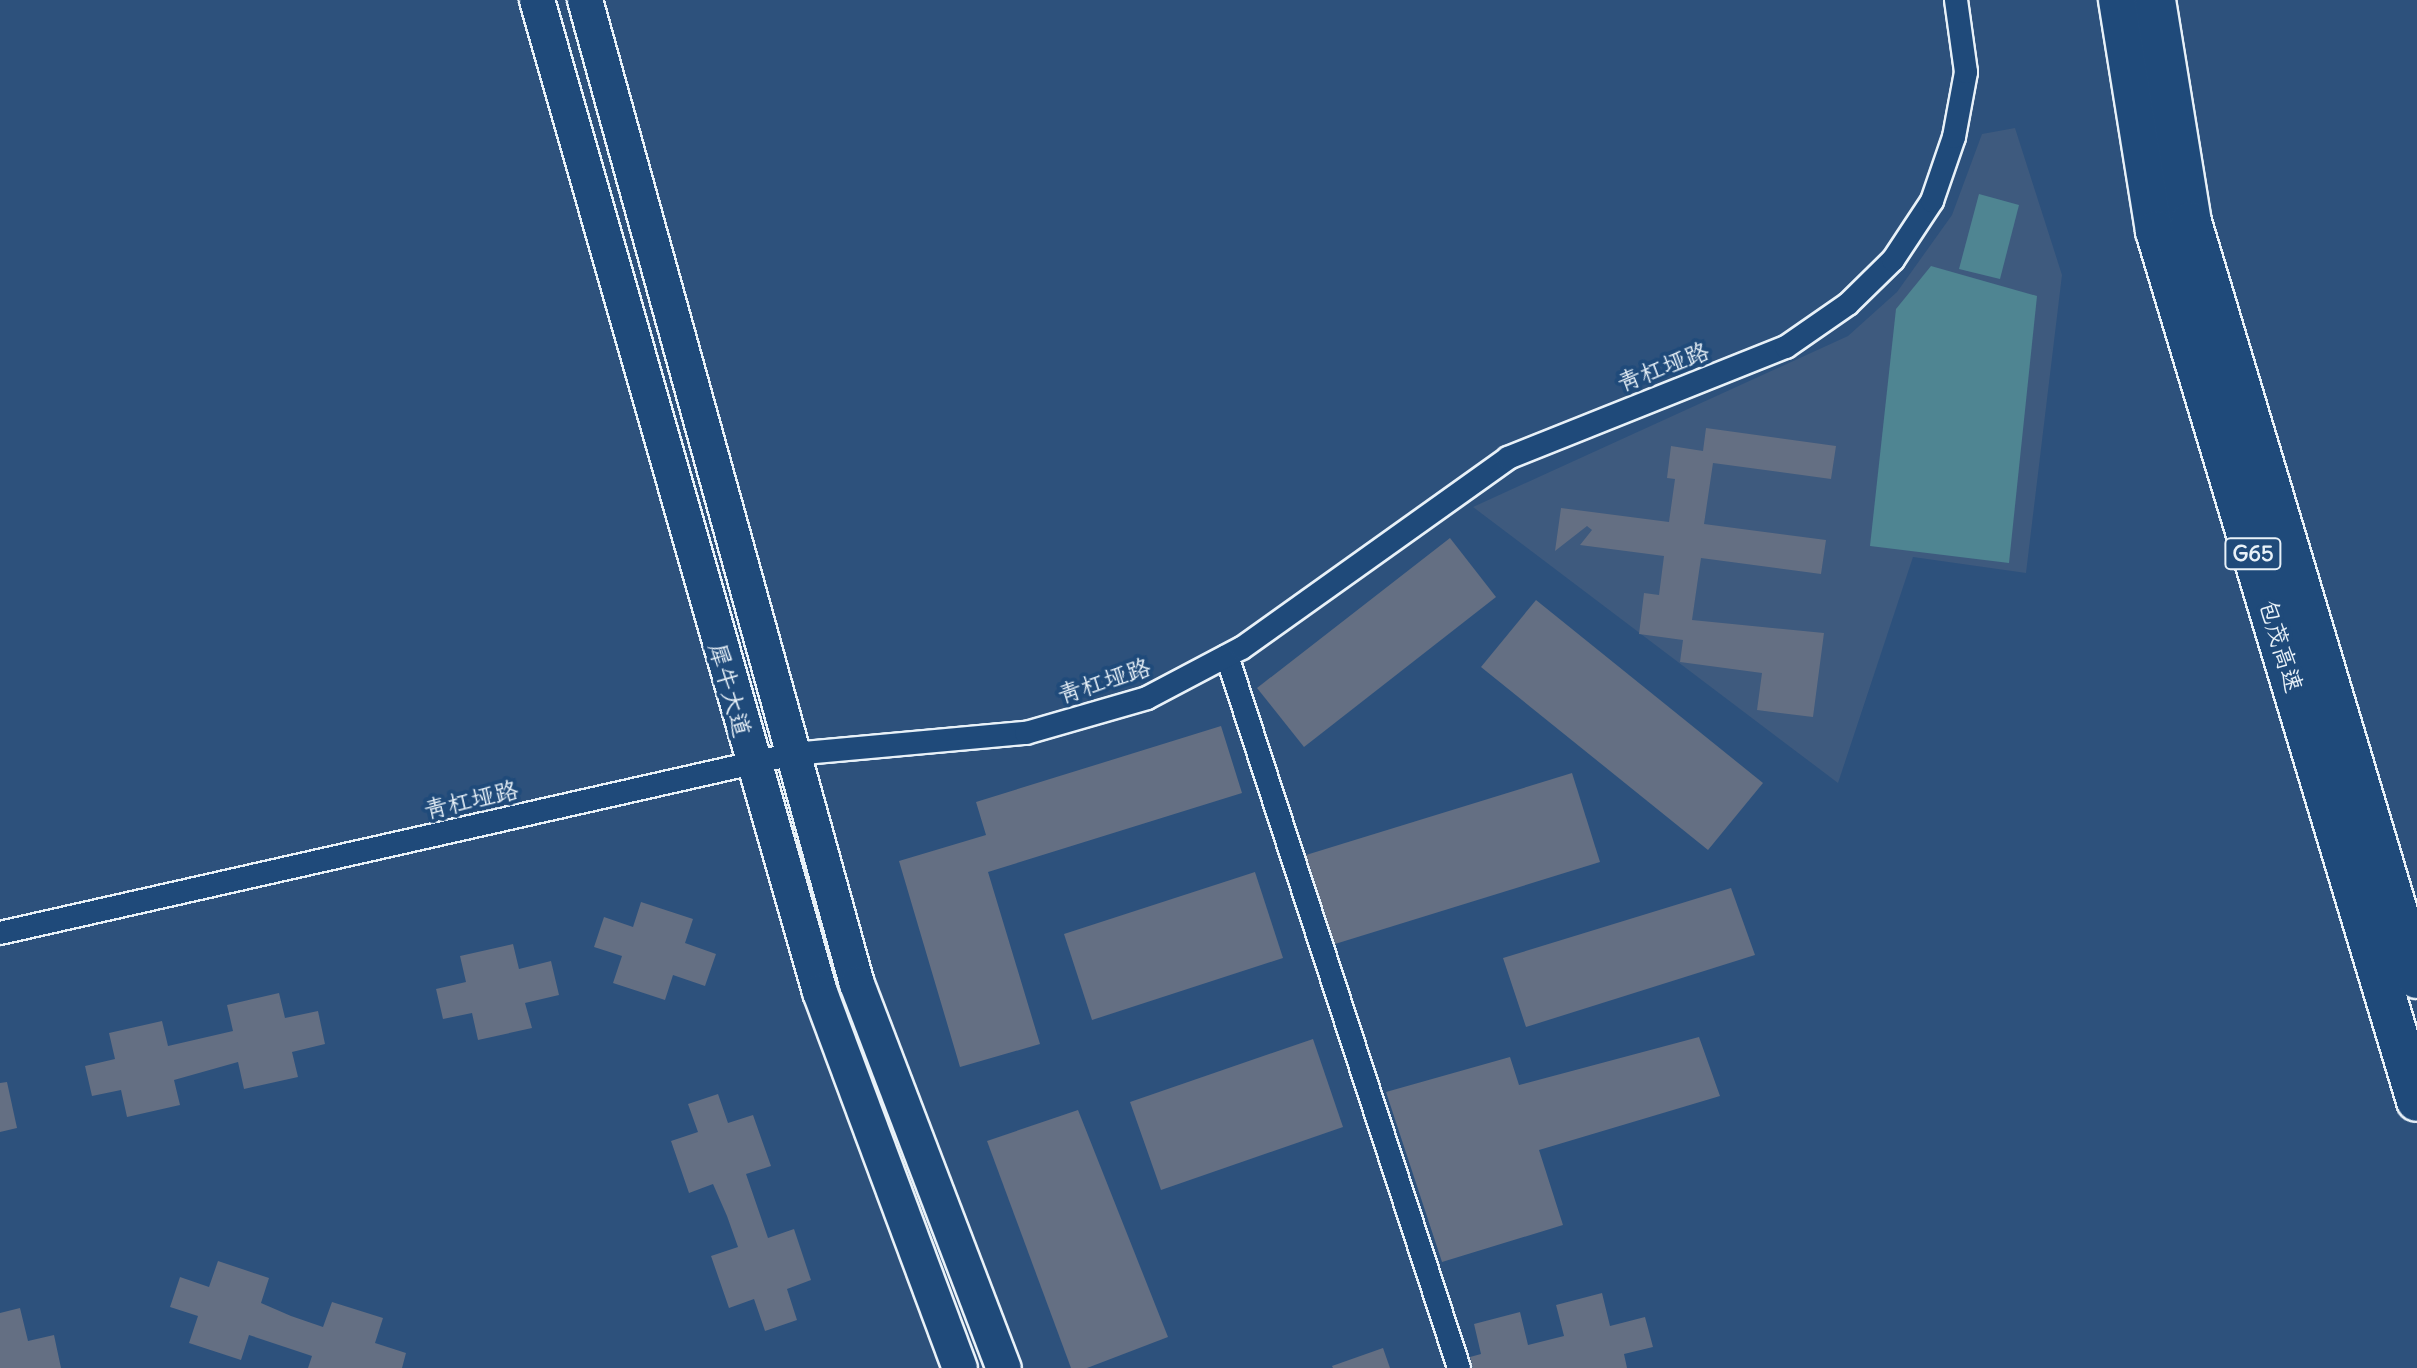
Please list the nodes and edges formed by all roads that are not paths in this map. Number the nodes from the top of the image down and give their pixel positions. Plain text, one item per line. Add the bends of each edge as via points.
1 (537, 0) edge
2 (585, 0) edge
3 (1956, 0) edge
4 (2119, 0) edge
5 (2155, 0) edge
6 (1227, 656) junction
7 (793, 754) junction
8 (750, 763) junction
9 (0, 933) edge
10 (2417, 978) edge
11 (2417, 1101) edge
12 (960, 1368) edge
13 (1004, 1368) edge
14 (1459, 1368) edge

1 - 8 main road, 犀牛大道
2 - 7 main road, 犀牛大道
3 - 6 street, 青杠垭路 via 1966,72 1954,137 1932,201 1893,260 1848,304 1786,347 1508,458
4 - 11 highway, 包茂高速 / G65 via 2156,231
5 - 10 highway, 包茂高速 / G65 via 2191,222
6 - 7 street, 青杠垭路 via 1147,698 1026,733
6 - 14 street
7 - 8 street, 青杠垭路
7 - 13 main road, 犀牛大道 via 857,984
8 - 9 street, 青杠垭路
8 - 12 main road, 犀牛大道 via 820,992

